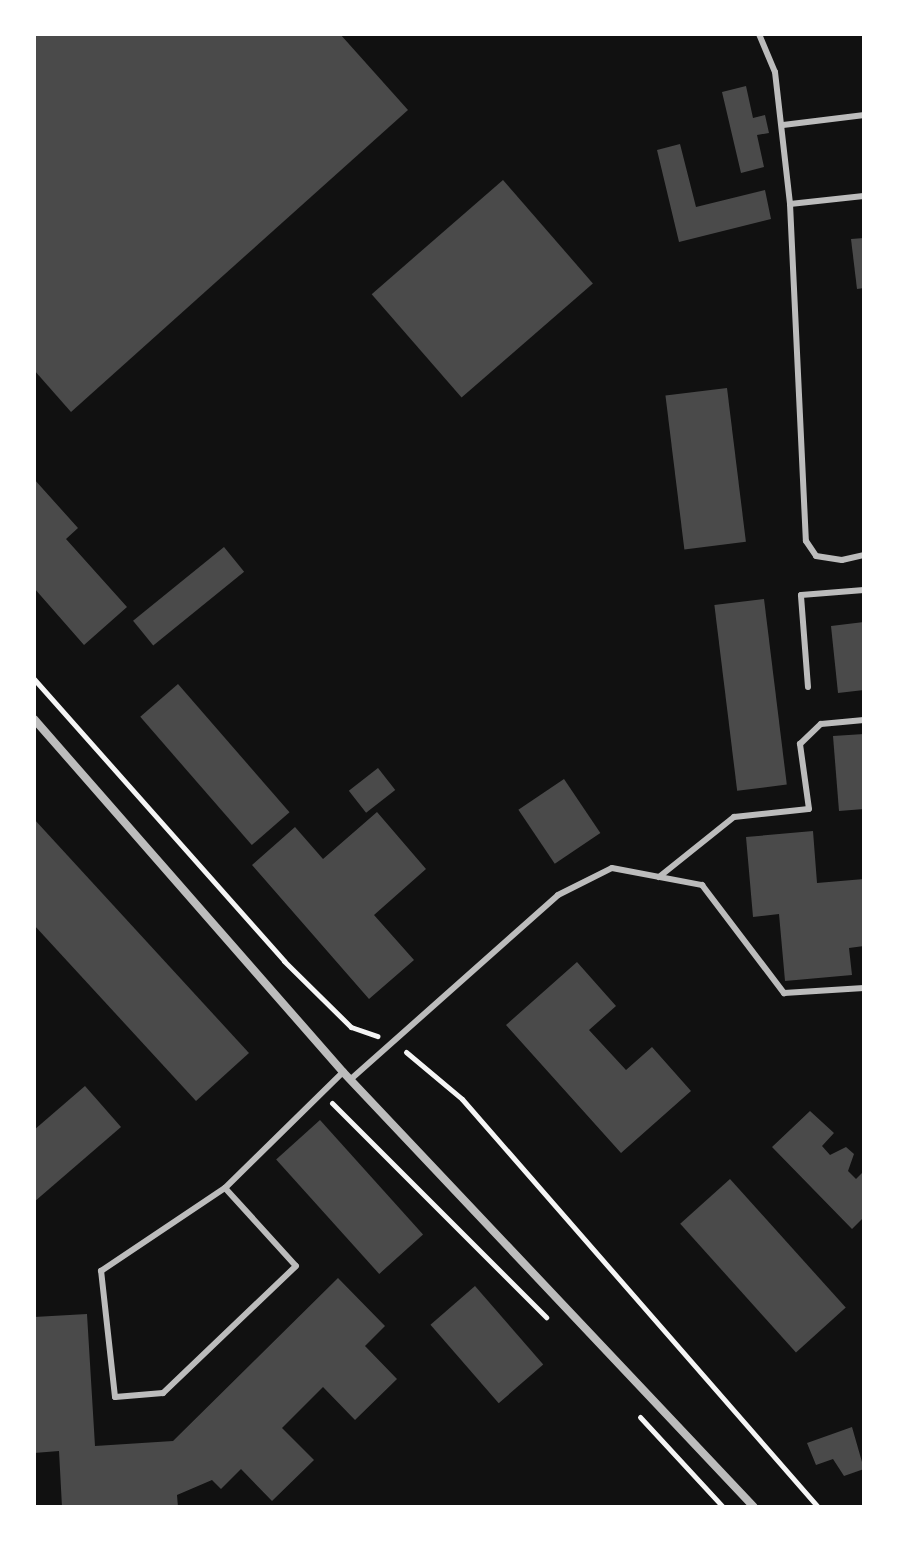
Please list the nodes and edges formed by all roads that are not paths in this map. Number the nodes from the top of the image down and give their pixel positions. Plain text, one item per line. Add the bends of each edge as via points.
1 (759, 34) edge
2 (864, 115) edge
3 (783, 125) junction
4 (864, 196) edge
5 (790, 204) junction
6 (864, 555) edge
7 (864, 590) edge
8 (808, 687) dead end
9 (34, 719) edge
10 (864, 720) edge
11 (659, 877) junction
12 (864, 988) edge
13 (343, 1072) junction
14 (351, 1079) junction
15 (225, 1188) junction
16 (754, 1507) edge

1 - 3 lane via 775,72
2 - 3 lane
3 - 5 lane
4 - 5 lane
5 - 6 lane via 806,541 816,556 842,560
7 - 8 lane via 801,595
9 - 13 street
10 - 11 lane via 821,724 800,744 809,809 734,817
11 - 12 lane via 702,885 784,993
11 - 14 lane via 612,868 558,895
13 - 14 street
13 - 15 lane
14 - 16 street
15 - 15 lane via 101,1271 115,1397 163,1393 296,1266

